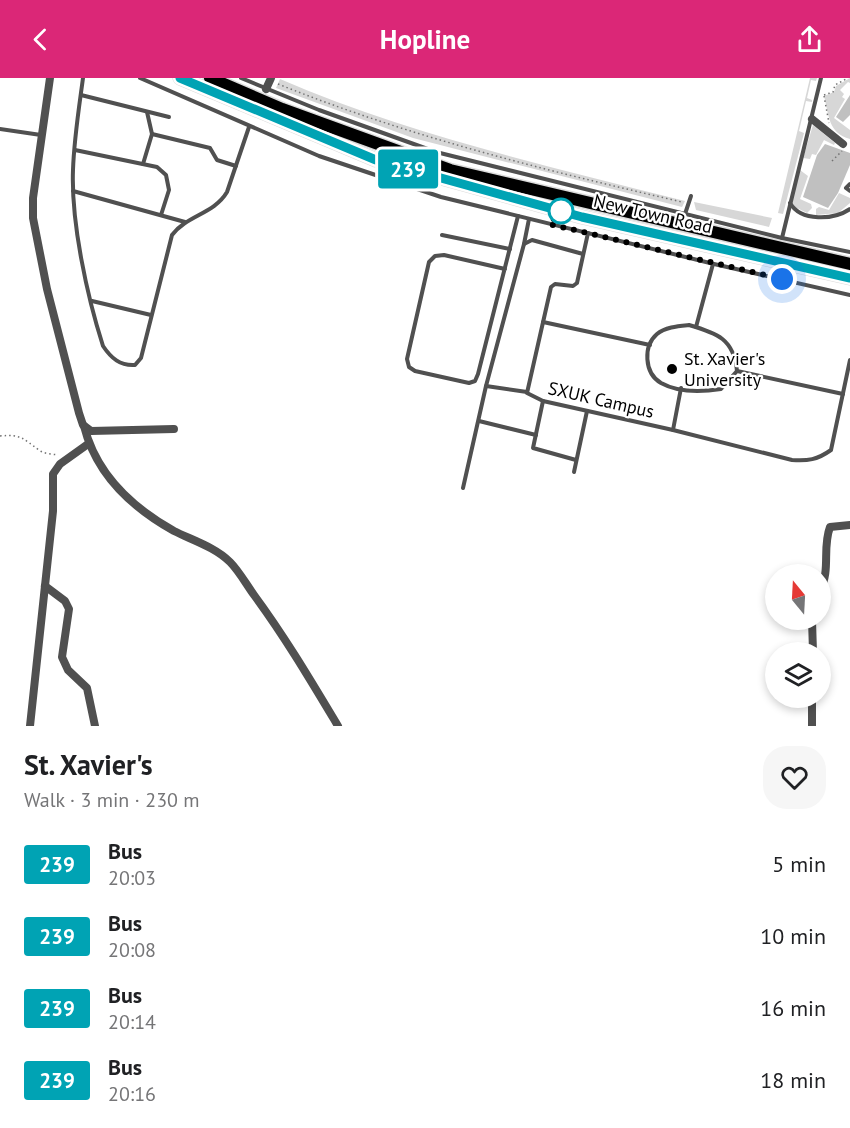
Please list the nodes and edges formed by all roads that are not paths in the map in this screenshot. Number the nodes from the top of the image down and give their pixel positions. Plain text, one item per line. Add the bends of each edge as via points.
1 (50, 78) edge
2 (83, 78) edge
3 (140, 78) edge
4 (180, 78) edge
5 (210, 78) edge
6 (241, 78) edge
7 (821, 78) edge
8 (270, 79) edge
9 (266, 89) junction
10 (81, 95) junction
11 (147, 112) junction
12 (169, 117) dead end
13 (812, 119) junction
14 (249, 127) junction
15 (0, 129) edge
16 (152, 134) junction
17 (41, 135) junction
18 (843, 144) dead end
19 (75, 150) junction
20 (143, 164) junction
21 (236, 166) junction
22 (850, 184) edge
23 (73, 191) junction
24 (850, 191) edge
25 (691, 196) dead end
26 (789, 203) junction
27 (850, 209) edge
28 (686, 214) junction
29 (161, 215) junction
30 (518, 216) junction
31 (529, 219) junction
32 (186, 222) junction
33 (588, 233) junction
34 (442, 235) dead end
35 (780, 243) junction
36 (524, 244) junction
37 (510, 249) junction
38 (850, 252) edge
39 (583, 254) junction
40 (714, 264) junction
41 (850, 264) edge
42 (505, 269) junction
43 (850, 278) edge
44 (850, 294) edge
45 (92, 301) junction
46 (151, 315) junction
47 (543, 322) junction
48 (696, 327) junction
49 (650, 345) junction
50 (850, 360) edge
51 (737, 371) junction
52 (486, 386) junction
53 (681, 388) junction
54 (527, 393) junction
55 (843, 394) junction
56 (543, 401) junction
57 (587, 411) junction
58 (478, 421) junction
59 (83, 425) junction
60 (174, 429) dead end
61 (673, 430) junction
62 (536, 435) junction
63 (88, 444) junction
64 (576, 460) junction
65 (574, 472) dead end
66 (464, 488) dead end
67 (850, 525) edge
68 (827, 564) edge
69 (45, 586) junction
70 (812, 708) edge
71 (30, 726) edge
72 (95, 726) edge
73 (338, 726) edge
74 (812, 726) edge

1 - 17 street
2 - 10 lane
3 - 14 lane
4 - 43 main road, New Town Road via 376,160 582,217
5 - 35 main road, New Town Road via 282,109 450,170
6 - 9 lane
7 - 13 lane
8 - 9 street
9 - 28 lane via 436,152
10 - 11 lane
10 - 19 lane
11 - 12 lane
11 - 16 lane
13 - 18 street
13 - 26 lane
14 - 21 lane
14 - 30 lane via 441,198
15 - 17 lane
16 - 20 lane
16 - 21 lane via 210,148 217,160
17 - 59 street via 33,218 46,290
19 - 20 lane
19 - 23 lane
20 - 29 lane via 157,167 166,175 169,190
21 - 32 lane via 222,201
22 - 24 lane via 846,188
23 - 29 lane
23 - 45 lane
25 - 28 lane
26 - 27 lane via 800,212 827,218
26 - 35 lane
28 - 35 lane
29 - 32 lane
30 - 31 lane
30 - 37 lane
31 - 33 lane
31 - 36 lane
32 - 46 lane via 168,244
33 - 39 lane
33 - 40 lane
34 - 37 lane
35 - 38 lane
35 - 41 main road, New Town Road
36 - 39 lane via 532,240
36 - 52 lane
37 - 42 lane
39 - 47 lane, SXUK Campus via 577,283 552,285
40 - 44 lane
40 - 48 lane
42 - 42 lane via 475,381 469,383 409,367 407,359 429,262 444,255
45 - 46 lane
45 - 46 lane via 103,346 109,356 127,366 135,365 141,358
47 - 49 lane
47 - 54 lane, SXUK Campus
48 - 49 lane via 672,327 659,332
48 - 51 lane via 729,344
49 - 53 lane, SXUK Campus via 650,370 661,382
50 - 55 lane, SXUK Campus
51 - 53 lane, SXUK Campus via 721,389 696,393
51 - 55 lane
52 - 54 lane
52 - 58 lane
53 - 61 lane, SXUK Campus
54 - 56 lane, SXUK Campus
55 - 61 lane, SXUK Campus via 831,450 819,459 792,460
56 - 57 lane, SXUK Campus
56 - 62 lane
57 - 61 lane, SXUK Campus
57 - 64 lane
58 - 62 lane
58 - 66 lane
59 - 60 street via 100,432
59 - 63 street
62 - 64 lane via 534,450
63 - 69 street via 53,474
63 - 73 street via 118,489 160,522 230,561 290,644
64 - 65 lane
67 - 68 street via 830,527
69 - 71 street
69 - 72 street via 65,601 69,609 62,657 68,670 87,688
70 - 74 street

